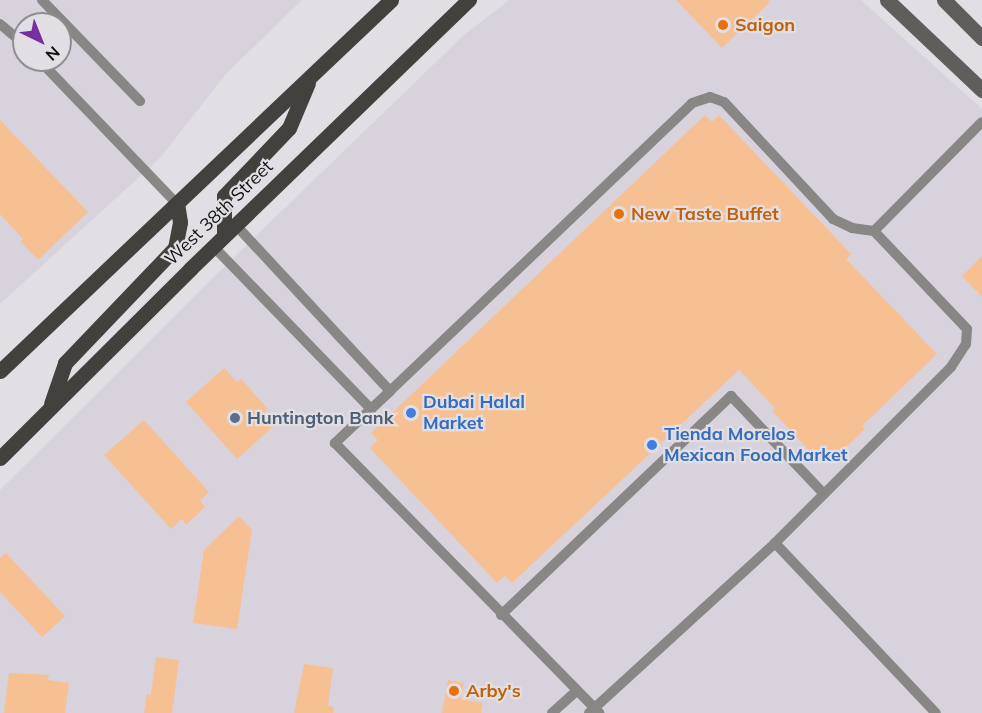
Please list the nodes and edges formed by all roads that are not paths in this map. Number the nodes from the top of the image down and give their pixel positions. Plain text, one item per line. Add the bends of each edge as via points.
1 (42, 0) edge
2 (391, 0) edge
3 (469, 0) edge
4 (887, 0) edge
5 (944, 0) edge
6 (0, 24) edge
7 (12, 34) edge
8 (982, 38) edge
9 (50, 72) edge
10 (310, 78) junction
11 (982, 90) edge
12 (140, 101) dead end
13 (982, 122) edge
14 (177, 204) junction
15 (874, 231) junction
16 (224, 235) junction
17 (0, 371) edge
18 (390, 392) junction
19 (371, 409) junction
20 (49, 410) junction
21 (0, 458) edge
22 (824, 494) junction
23 (775, 543) junction
24 (501, 615) junction
25 (575, 692) junction
26 (594, 712) edge
27 (552, 713) edge
28 (936, 713) edge

1 - 12 lane
2 - 10 main road, West 38th Street
3 - 16 main road, West 38th Street
4 - 11 main road
5 - 8 main road
6 - 7 lane
9 - 14 lane
10 - 14 main road, West 38th Street
10 - 16 main road via 289,129 224,196
13 - 15 lane
14 - 17 main road, West 38th Street
14 - 20 main road via 180,222 175,248 65,363
15 - 18 lane via 852,228 833,219 724,102 710,97 692,103
15 - 22 lane via 967,329 966,344 951,367
16 - 18 lane
16 - 19 lane
16 - 20 main road, West 38th Street
18 - 19 lane
19 - 24 lane via 334,443
20 - 21 main road, West 38th Street
22 - 23 lane
22 - 24 lane via 731,396
23 - 26 lane
23 - 28 lane
24 - 25 lane
25 - 26 lane
25 - 27 lane

